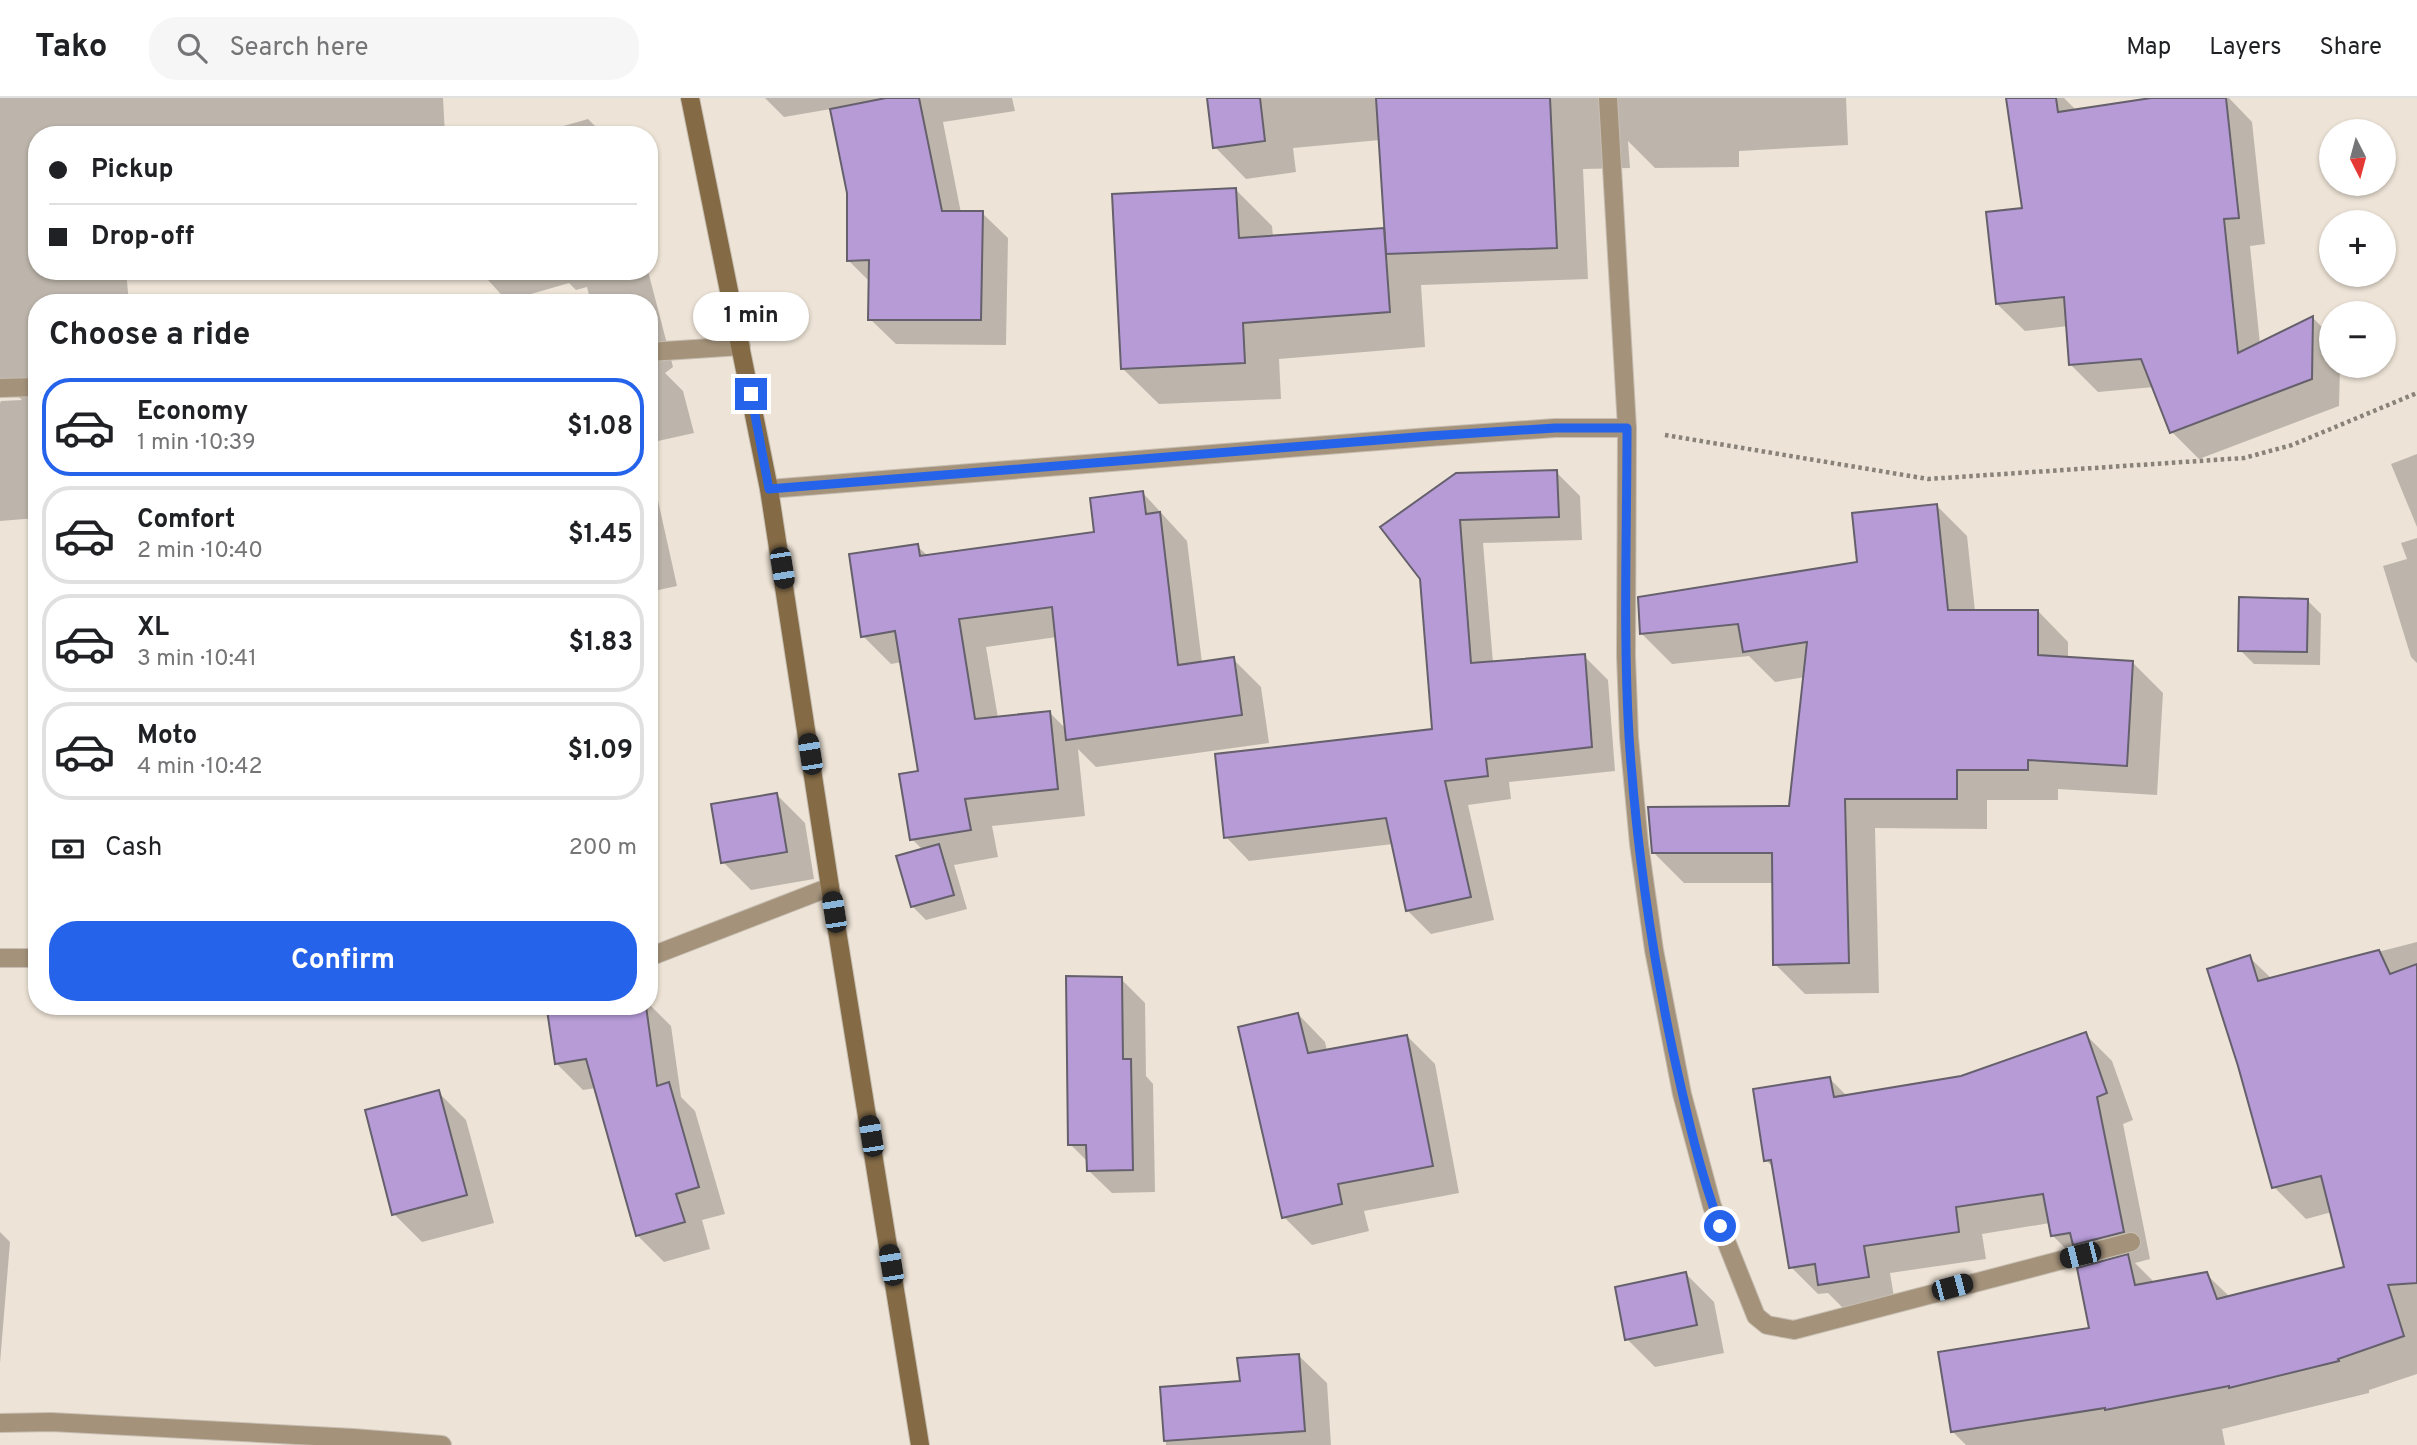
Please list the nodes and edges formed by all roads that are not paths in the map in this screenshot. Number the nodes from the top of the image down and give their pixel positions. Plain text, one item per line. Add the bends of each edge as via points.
1 (690, 98) edge
2 (1608, 98) edge
3 (741, 346) junction
4 (658, 351) edge
5 (28, 387) edge
6 (0, 388) edge
7 (1627, 428) junction
8 (769, 489) junction
9 (830, 887) junction
10 (658, 954) edge
11 (0, 958) edge
12 (28, 958) edge
13 (2131, 1241) dead end
14 (0, 1423) edge
15 (442, 1445) edge
16 (920, 1445) edge

1 - 3 street
2 - 7 street
3 - 4 street
3 - 8 street
5 - 6 street
7 - 8 street via 1429,436
7 - 13 street via 1629,737 1654,950 1682,1094 1712,1206 1756,1316 1767,1325 1794,1330
8 - 9 street
9 - 10 street
9 - 16 street
11 - 12 street
14 - 15 street via 51,1422

